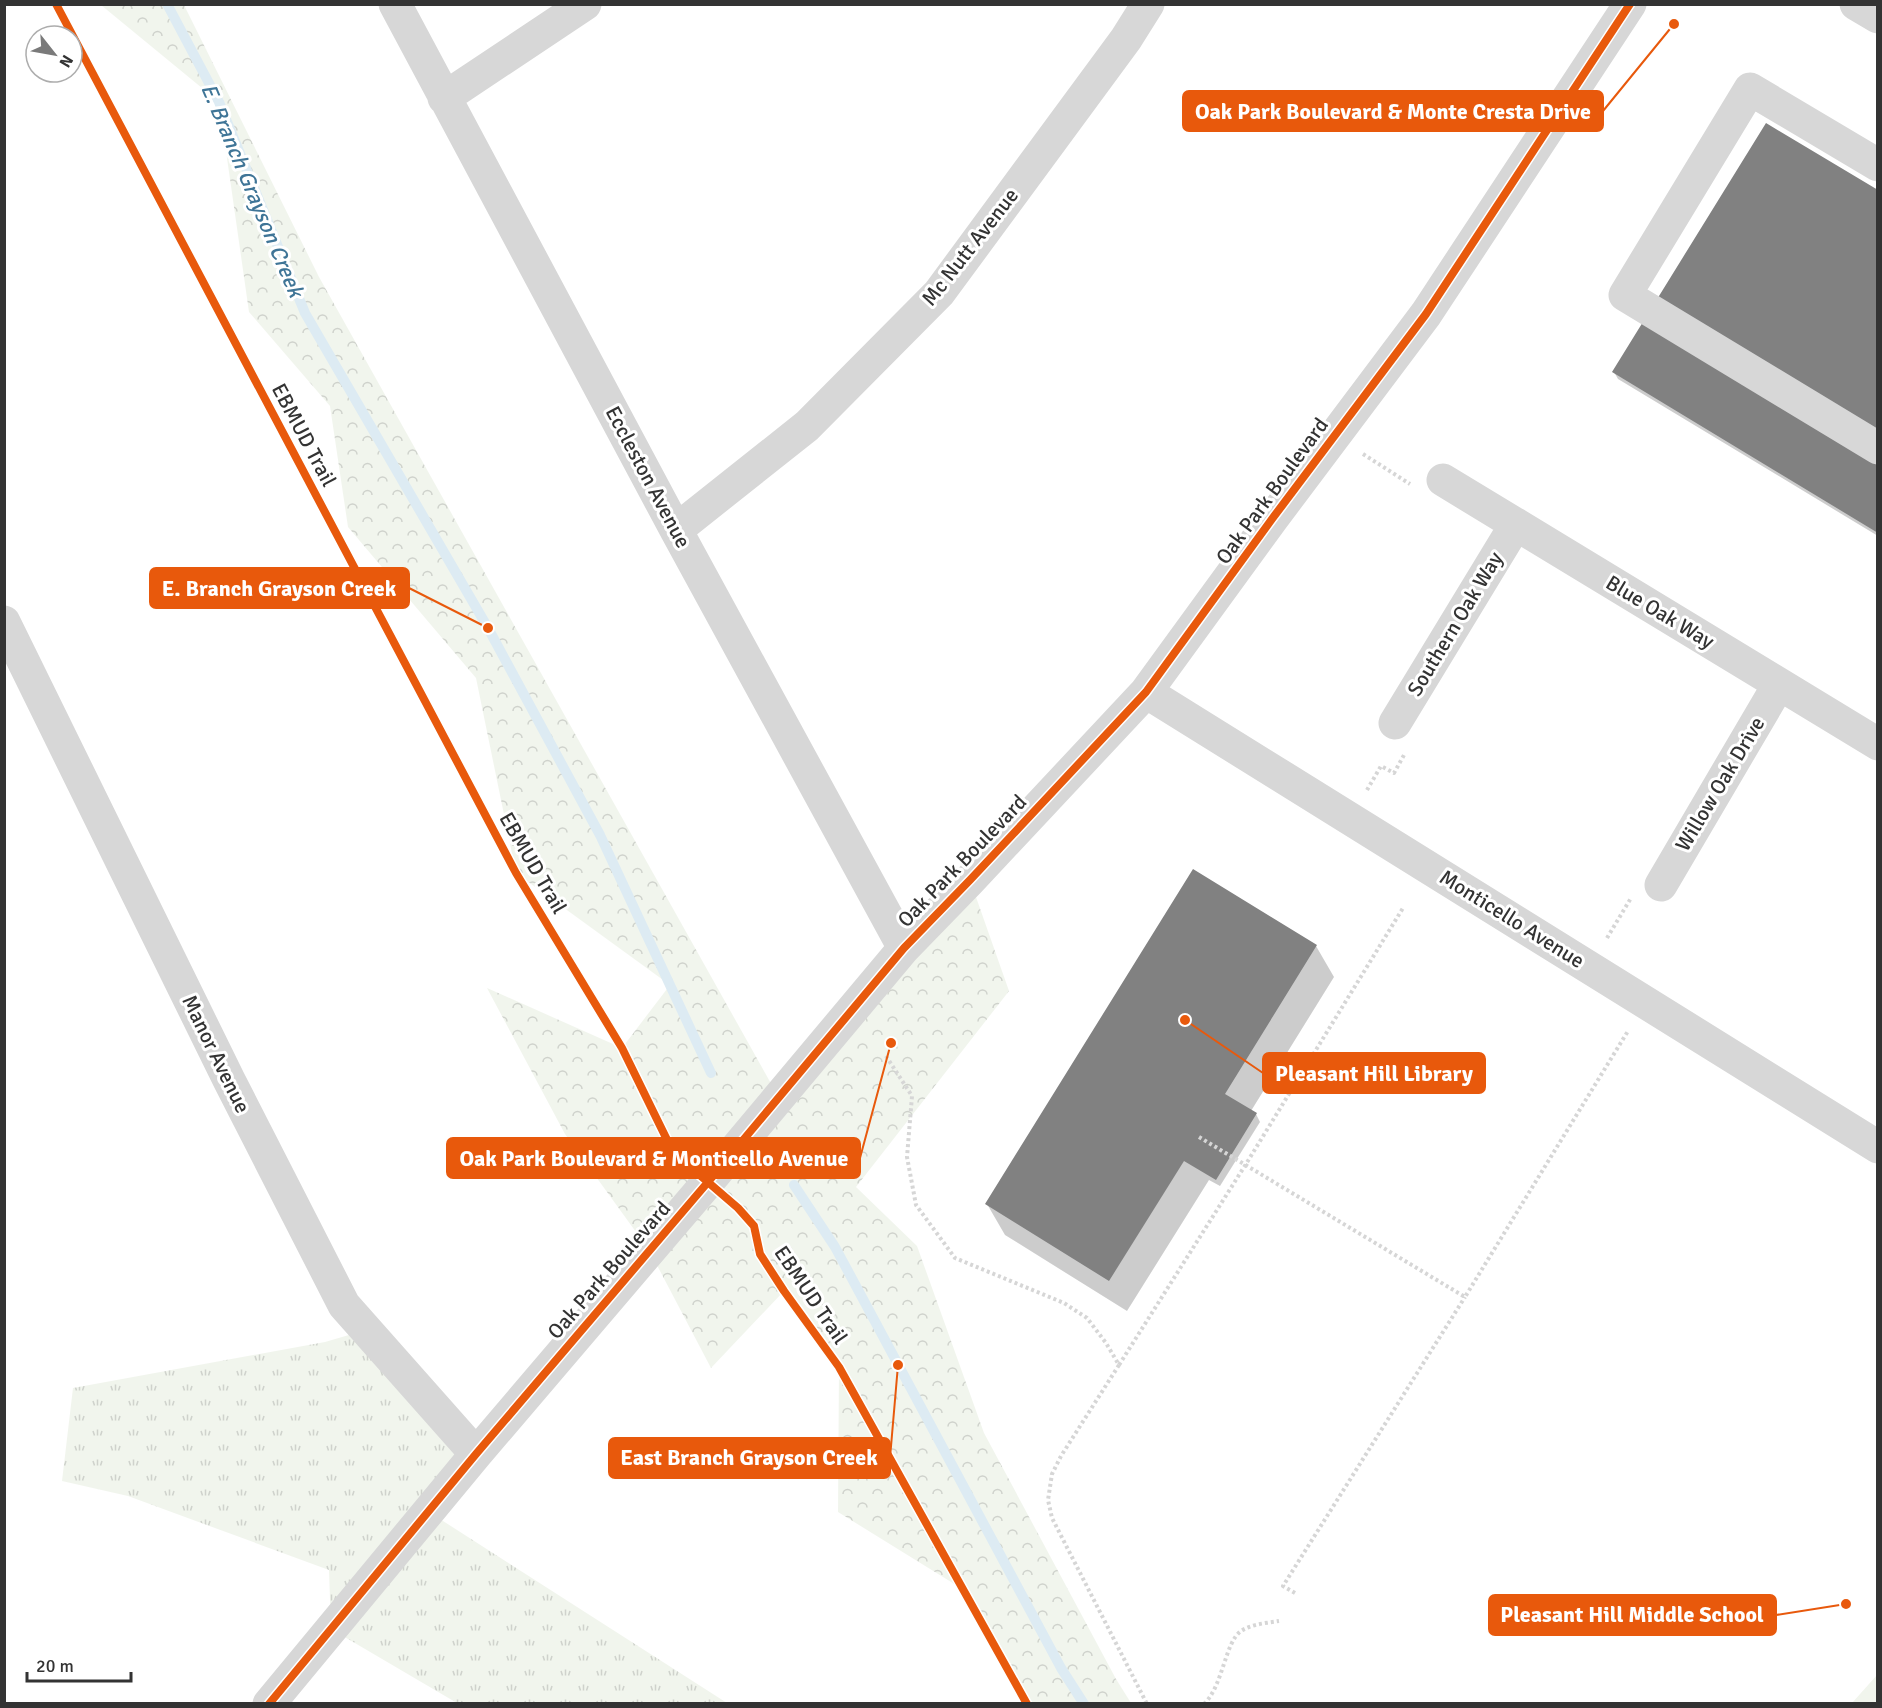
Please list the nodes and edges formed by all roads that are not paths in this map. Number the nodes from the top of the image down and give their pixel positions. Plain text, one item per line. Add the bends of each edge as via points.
1 (395, 4) edge
2 (585, 4) edge
3 (1148, 4) edge
4 (1630, 4) edge
5 (1856, 5) edge
6 (1878, 17) edge
7 (444, 98) junction
8 (1878, 165) edge
9 (1878, 448) edge
10 (1443, 480) road end
11 (1516, 524) junction
12 (676, 530) junction
13 (4, 622) edge
14 (1779, 684) junction
15 (1146, 693) junction
16 (1395, 723) road end
17 (1878, 744) edge
18 (1661, 885) road end
19 (904, 948) junction
20 (1874, 1137) edge
21 (476, 1454) junction
22 (296, 1691) edge
23 (268, 1704) edge

1 - 7 street, Eccleston Avenue
2 - 7 street
3 - 12 street, Mc Nutt Avenue via 939,292 807,426
4 - 15 street, Oak Park Boulevard via 1426,314
5 - 6 street
7 - 12 street, Eccleston Avenue
8 - 9 street via 1750,89 1625,295
10 - 11 street, Blue Oak Way
11 - 14 street, Blue Oak Way
11 - 16 street, Southern Oak Way
12 - 19 street, Eccleston Avenue
13 - 21 street, Manor Avenue via 344,1305
14 - 17 street, Blue Oak Way
14 - 18 street, Willow Oak Drive
15 - 19 street, Oak Park Boulevard
15 - 20 street, Monticello Avenue via 1646,1002
19 - 21 street, Oak Park Boulevard
21 - 22 street, Oak Park Boulevard
22 - 23 street, Oak Park Boulevard

